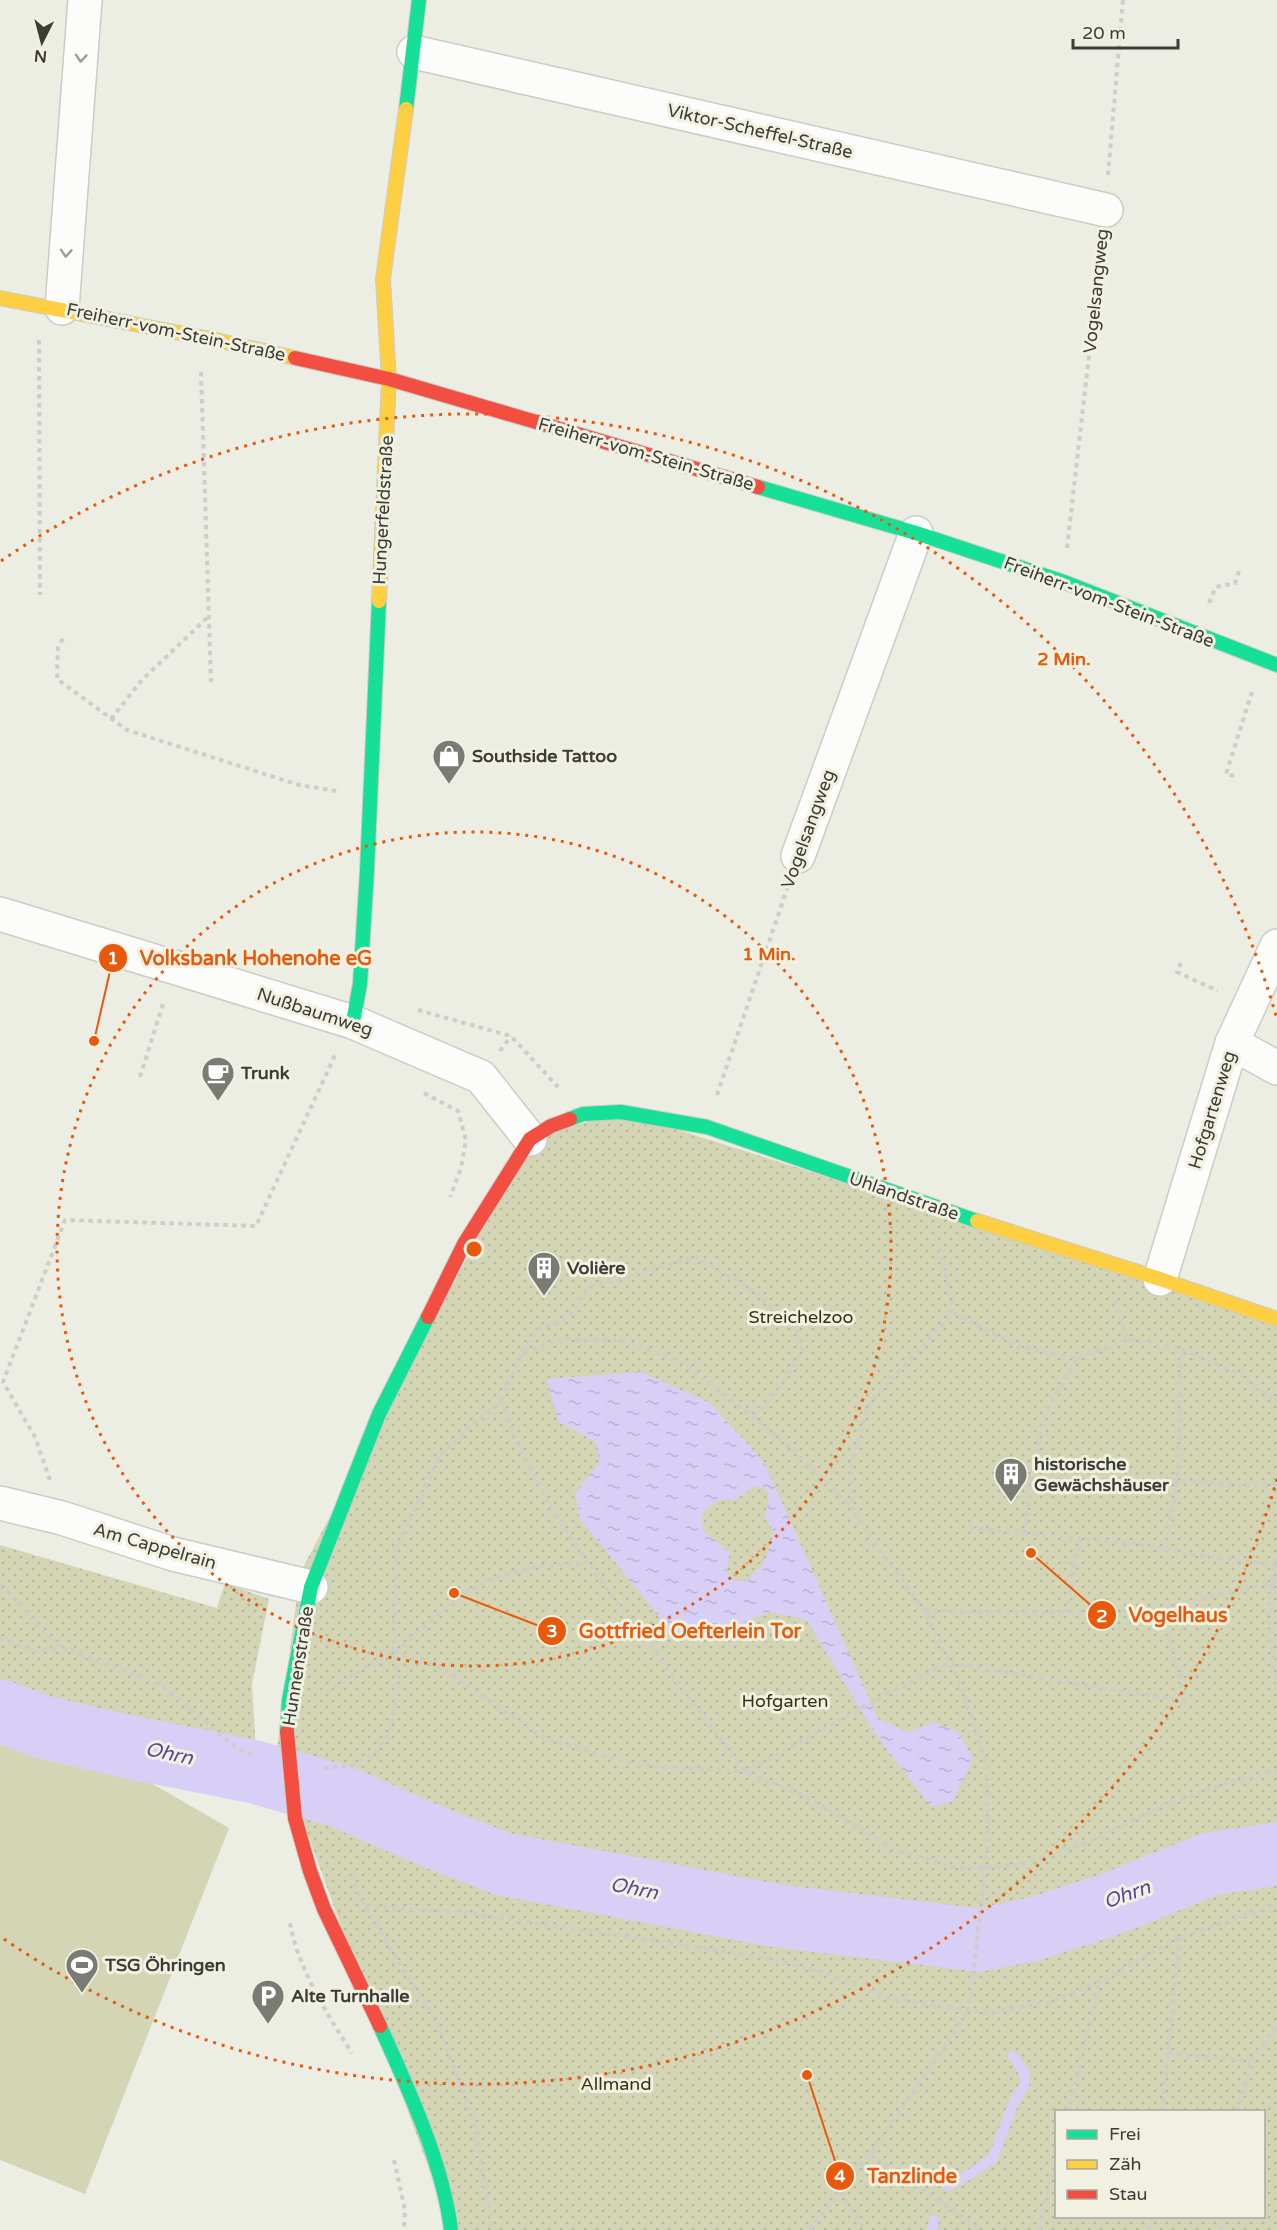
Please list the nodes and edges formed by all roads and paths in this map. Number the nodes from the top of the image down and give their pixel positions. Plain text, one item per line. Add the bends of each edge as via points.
1 (86, 0) edge
2 (419, 0) edge
3 (1123, 0) edge
4 (414, 52) junction
5 (1106, 210) junction
6 (0, 298) edge
7 (62, 308) junction
8 (216, 340) junction
9 (389, 379) junction
10 (916, 533) junction
11 (1240, 568) dead end
12 (1064, 582) junction
13 (40, 595) dead end
14 (209, 616) junction
15 (1199, 635) junction
16 (63, 639) dead end
17 (1262, 660) junction
18 (1277, 665) edge
19 (211, 682) dead end
20 (111, 719) junction
21 (1234, 776) dead end
22 (370, 797) junction
23 (798, 856) joint
24 (0, 914) edge
25 (1277, 946) edge
26 (1181, 963) dead end
27 (175, 968) junction
28 (1249, 1005) junction
29 (346, 1035) junction
30 (1232, 1043) junction
31 (1277, 1068) edge
32 (140, 1077) dead end
33 (418, 1090) dead end
34 (706, 1127) junction
35 (530, 1139) junction
36 (449, 1201) dead end
37 (933, 1207) junction
38 (1160, 1279) junction
39 (953, 1313) junction
40 (1277, 1319) edge
41 (1180, 1349) junction
42 (523, 1352) junction
43 (1077, 1358) junction
44 (501, 1400) junction
45 (1277, 1402) edge
46 (752, 1417) junction
47 (1031, 1478) junction
48 (1178, 1480) junction
49 (1277, 1485) edge
50 (0, 1503) edge
51 (853, 1509) junction
52 (62, 1518) junction
53 (970, 1528) dead end
54 (1025, 1534) junction
55 (1080, 1540) junction
56 (1165, 1549) junction
57 (1277, 1558) edge
58 (588, 1562) junction
59 (1062, 1562) dead end
60 (1075, 1564) junction
61 (1275, 1564) junction
62 (0, 1582) edge
63 (1270, 1583) junction
64 (1277, 1584) edge
65 (311, 1587) junction
66 (1162, 1608) junction
67 (924, 1610) junction
68 (1066, 1612) junction
69 (0, 1638) edge
70 (61, 1647) junction
71 (394, 1652) junction
72 (949, 1663) junction
73 (1277, 1686) edge
74 (325, 1695) dead end
75 (258, 1757) dead end
76 (319, 1768) dead end
77 (1277, 1770) edge
78 (745, 1772) junction
79 (985, 1868) junction
80 (1277, 1904) edge
81 (1180, 1937) junction
82 (293, 1939) dead end
83 (1100, 1981) junction
84 (969, 2011) junction
85 (1277, 2026) edge
86 (1168, 2053) junction
87 (1251, 2061) junction
88 (357, 2062) dead end
89 (1068, 2110) edge
90 (1162, 2110) edge
91 (1238, 2110) edge
92 (870, 2154) junction
93 (393, 2155) dead end
94 (1055, 2162) edge
95 (841, 2192) junction
96 (450, 2214) junction
97 (404, 2230) edge
98 (447, 2230) edge
99 (452, 2230) edge
100 (491, 2230) edge
101 (810, 2230) edge
102 (865, 2230) edge
103 (982, 2230) edge
104 (1039, 2230) edge

1 -> 7 street
2 - 4 street, Hungerfeldstraße
3 - 5 path, Vogelsangweg
4 - 5 street, Viktor-Scheffel-Straße
4 - 9 street, Hungerfeldstraße via 383,279
5 - 12 path, Vogelsangweg
6 - 7 street, Freiherr-vom-Stein-Straße
7 - 8 street, Freiherr-vom-Stein-Straße
7 - 13 path via 39,336
8 - 9 street, Freiherr-vom-Stein-Straße
8 - 14 path via 201,362
9 - 10 street, Freiherr-vom-Stein-Straße
9 - 22 street, Hungerfeldstraße
10 - 12 street, Freiherr-vom-Stein-Straße
10 - 23 street, Vogelsangweg
11 - 15 path via 1235,583 1216,587
12 - 15 street, Freiherr-vom-Stein-Straße
14 - 19 path
14 - 20 path via 142,680
15 - 17 street, Freiherr-vom-Stein-Straße
16 - 20 path via 58,646 57,679
17 - 18 street, Freiherr-vom-Stein-Straße
17 - 21 path via 1226,774
20 - 22 path via 127,730 299,785
22 - 29 street, Hungerfeldstraße via 360,984
23 - 34 path, Vogelsangweg
24 - 27 street, Nußbaumweg
25 - 28 street, Hofgartenweg
26 - 28 path via 1177,972
27 - 29 street, Nußbaumweg
27 - 32 path
28 - 30 street, Hofgartenweg
29 - 35 street, Nußbaumweg via 481,1077
29 - 52 path via 256,1226 65,1220 3,1382 35,1437
30 - 31 street
30 - 38 street, Hofgartenweg
33 - 36 path via 458,1111 466,1140
34 - 35 street, Uhlandstraße via 621,1112 583,1114
34 - 37 street, Uhlandstraße
35 - 65 street, Hunnenstraße via 464,1244 379,1414
37 - 38 street, Uhlandstraße
37 - 39 path
38 - 40 street, Uhlandstraße
39 - 43 path via 1019,1347
39 - 51 path via 870,1402 851,1463
41 - 43 path via 1128,1339
41 - 45 path via 1239,1374
41 - 48 path
42 - 44 path
42 - 46 path via 564,1339 624,1341 684,1363
42 - 46 path via 537,1329 566,1320 588,1288 696,1257 752,1290 796,1330 802,1350 796,1364 773,1397
43 - 47 path via 1046,1412
44 - 58 path via 518,1445 555,1514
44 - 71 path via 440,1455 396,1550
46 - 51 path via 784,1442
47 - 48 path via 1120,1489
47 - 54 path
48 - 49 path
48 - 56 path
50 - 52 street, Am Cappelrain
51 - 67 path
52 - 65 street, Am Cappelrain via 173,1554
53 - 54 path
54 - 55 path
55 - 56 path
55 - 60 path
56 - 61 path
57 - 61 path
58 - 71 path via 496,1576 465,1593
58 - 78 path
59 - 60 path
60 - 68 path
61 - 63 path
62 - 70 path
63 - 64 path
63 - 66 path
63 - 73 path via 1268,1623
65 - 96 street, Hunnenstraße, bridge via 289,1700 287,1732 295,1818 329,1921 424,2125
66 - 68 path
66 - 72 path via 1185,1701
67 - 68 path
67 - 72 path
69 - 70 path via 36,1652
70 - 75 path via 160,1684 238,1749
71 - 74 path
71 - 76 path via 399,1678 390,1730 374,1755 349,1766
71 - 78 path via 437,1665 544,1738 637,1765
72 - 78 path
72 - 79 path via 986,1762
77 - 79 path via 1161,1807 1081,1845 1021,1865
78 - 79 path via 805,1796 896,1850 957,1868
79 - 84 path
80 - 81 path
81 - 83 path
81 - 86 path
82 - 88 path via 323,2007
83 - 84 path via 1054,2001 987,2013
83 - 89 path
84 - 92 path
84 - 100 path via 888,1998 829,1974 768,1958 469,1912 365,1906 435,2018 474,2121
85 - 87 path
86 - 87 path
86 - 90 path
87 - 91 path
92 - 95 path
92 - 103 path
93 - 97 path via 405,2210
94 - 104 path
95 - 101 path
95 - 102 path
96 - 98 street, Hunnenstraße
96 - 99 street, Hunnenstraße

